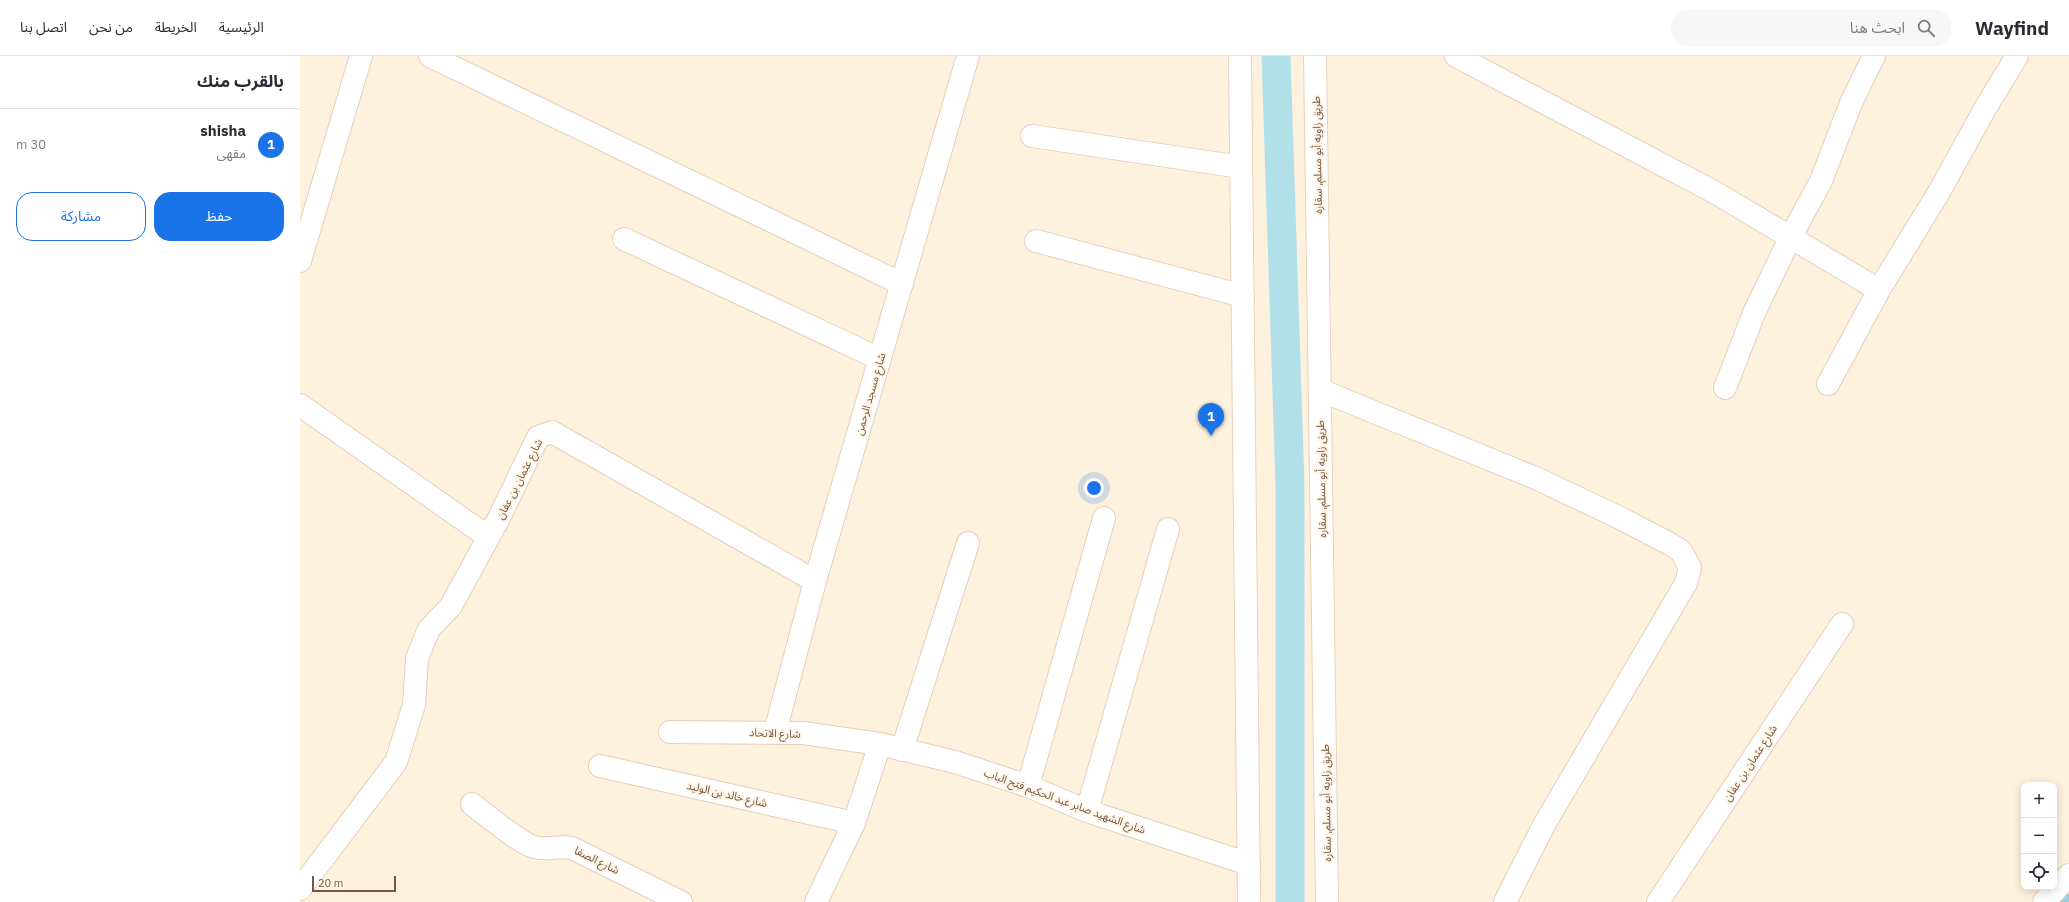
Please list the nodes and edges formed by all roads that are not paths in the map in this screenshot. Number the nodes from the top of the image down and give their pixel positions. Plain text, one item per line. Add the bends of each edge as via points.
1 (361, 56) edge
2 (430, 56) edge
3 (968, 56) edge
4 (1240, 56) edge
5 (1316, 56) edge
6 (1456, 56) edge
7 (1874, 56) edge
8 (2017, 56) edge
9 (1488, 64) edge
10 (1032, 136) dead end
11 (1241, 167) junction
12 (1790, 238) junction
13 (624, 239) dead end
14 (1036, 241) dead end
15 (300, 262) edge
16 (902, 284) junction
17 (1879, 290) junction
18 (1243, 296) junction
19 (880, 359) junction
20 (1828, 384) dead end
21 (1725, 388) dead end
22 (1320, 390) junction
23 (300, 405) edge
24 (1104, 518) dead end
25 (493, 529) junction
26 (1168, 529) dead end
27 (968, 543) dead end
28 (815, 581) junction
29 (1842, 624) dead end
30 (670, 732) dead end
31 (775, 732) junction
32 (880, 744) junction
33 (902, 750) junction
34 (600, 766) dead end
35 (1028, 786) junction
36 (472, 804) dead end
37 (1087, 811) junction
38 (854, 823) junction
39 (1249, 864) junction
40 (2069, 875) edge
41 (300, 889) edge
42 (681, 902) edge
43 (816, 902) edge
44 (1249, 902) edge
45 (1327, 902) edge
46 (1505, 902) edge
47 (1658, 902) edge
48 (2044, 902) edge

1 - 15 street
2 - 16 street
3 - 16 street, شارع مسجد الرحمن
4 - 11 street
5 - 22 street, طريق زاويه أبو مسلم, سقاره
6 - 9 street
7 - 12 street via 1851,103 1821,181
8 - 17 street
9 - 12 street via 1716,193
10 - 11 street
11 - 18 street
12 - 17 street
12 - 21 street via 1754,313
13 - 19 street
14 - 18 street
16 - 19 street, شارع مسجد الرحمن
17 - 20 street
18 - 39 street
19 - 28 street, شارع مسجد الرحمن
22 - 45 street, طريق زاويه أبو مسلم, سقاره
22 - 46 street via 1538,479 1620,518 1681,551 1690,568 1686,583 1544,825
23 - 25 street, شارع عثمان بن عفان via 481,532
24 - 35 street
25 - 28 street, شارع عثمان بن عفان via 535,441 542,434 552,432
25 - 41 street via 451,606 429,629 417,658 414,705 396,762
26 - 37 street
27 - 33 street
28 - 31 street, شارع مسجد الرحمن
29 - 47 street, شارع عثمان بن عفان
30 - 31 street, شارع الاتحاد
31 - 32 street, شارع الاتحاد via 803,733
32 - 33 street, شارع الشهيد صابر عبد الحكيم فتح الباب
32 - 38 street
33 - 35 street, شارع الشهيد صابر عبد الحكيم فتح الباب via 955,762
34 - 38 street, شارع خالد بن الوليد
35 - 37 street, شارع الشهيد صابر عبد الحكيم فتح الباب
36 - 42 street, شارع الصفا via 528,845 572,848
37 - 39 street, شارع الشهيد صابر عبد الحكيم فتح الباب
38 - 43 street
39 - 44 street
40 - 48 street

